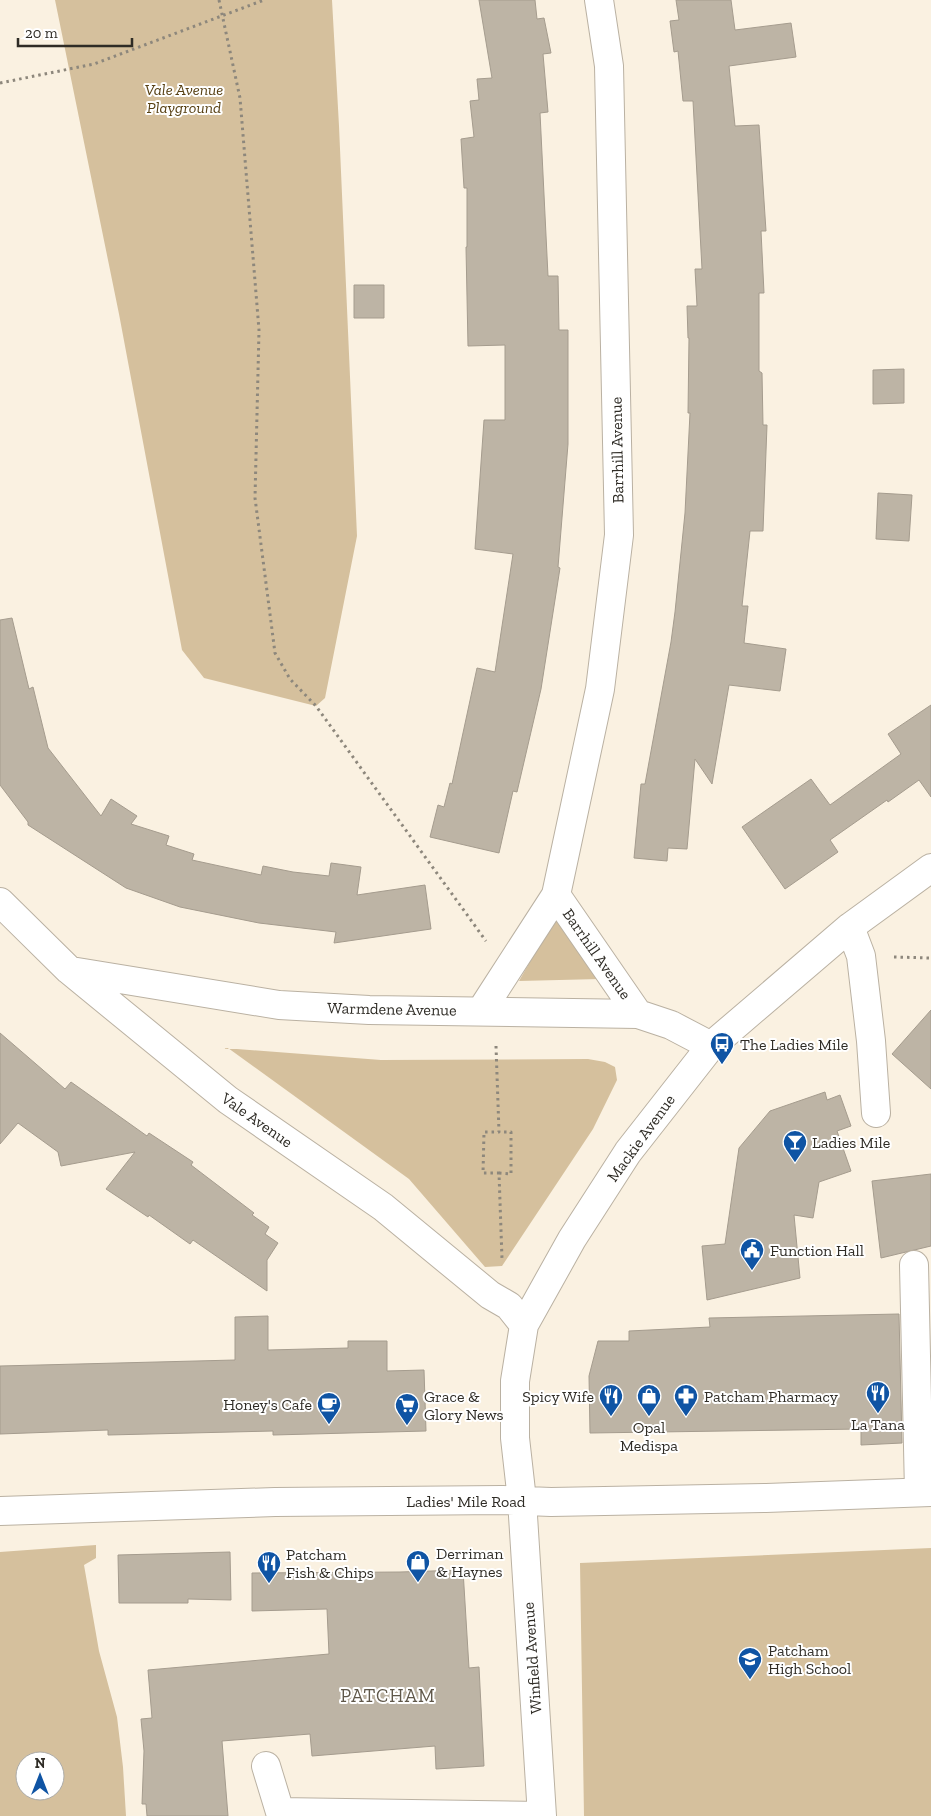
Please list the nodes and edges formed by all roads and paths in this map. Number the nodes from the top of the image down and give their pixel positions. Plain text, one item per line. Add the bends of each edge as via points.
1 (220, 0) edge
2 (264, 0) edge
3 (599, 0) edge
4 (223, 16) junction
5 (0, 83) edge
6 (931, 868) edge
7 (556, 895) junction
8 (0, 902) edge
9 (850, 926) junction
10 (508, 968) junction
11 (69, 970) junction
12 (489, 1011) junction
13 (638, 1014) junction
14 (711, 1046) junction
15 (876, 1113) dead end
16 (499, 1132) junction
17 (499, 1173) junction
18 (914, 1265) dead end
19 (490, 1295) junction
20 (524, 1325) junction
21 (925, 1492) edge
22 (522, 1500) junction
23 (0, 1511) edge
24 (266, 1766) dead end
25 (280, 1814) edge
26 (542, 1816) edge

1 - 4 path
2 - 4 path
3 - 7 street, Barrhill Avenue via 609,66 619,535 600,689
4 - 5 path via 94,64
4 - 10 path via 240,98 259,321 255,498 275,653 290,678 316,706 471,922
6 - 9 street, Mackie Avenue
7 - 10 street, Barrhill Avenue
7 - 13 street, Barrhill Avenue
8 - 11 street, Vale Avenue
9 - 14 street, Mackie Avenue
9 - 15 street via 861,956
10 - 12 street, Barrhill Avenue
11 - 12 street, Warmdene Avenue via 279,1005
11 - 19 street, Vale Avenue via 228,1100 383,1208
12 - 13 street, Warmdene Avenue
12 - 16 path via 496,1060
13 - 14 street, Warmdene Avenue
14 - 20 street, Mackie Avenue via 628,1152 572,1238
16 - 17 path via 512,1132 512,1174
16 - 17 path via 484,1132 483,1173
17 - 19 path via 502,1266
18 - 21 street
19 - 20 street, Vale Avenue via 509,1306
20 - 22 street, Mackie Avenue via 515,1381
21 - 22 street, Ladies' Mile Road via 766,1498
22 - 23 street, Ladies' Mile Road via 276,1502
22 - 26 street, Winfield Avenue
24 - 25 street
25 - 26 street

